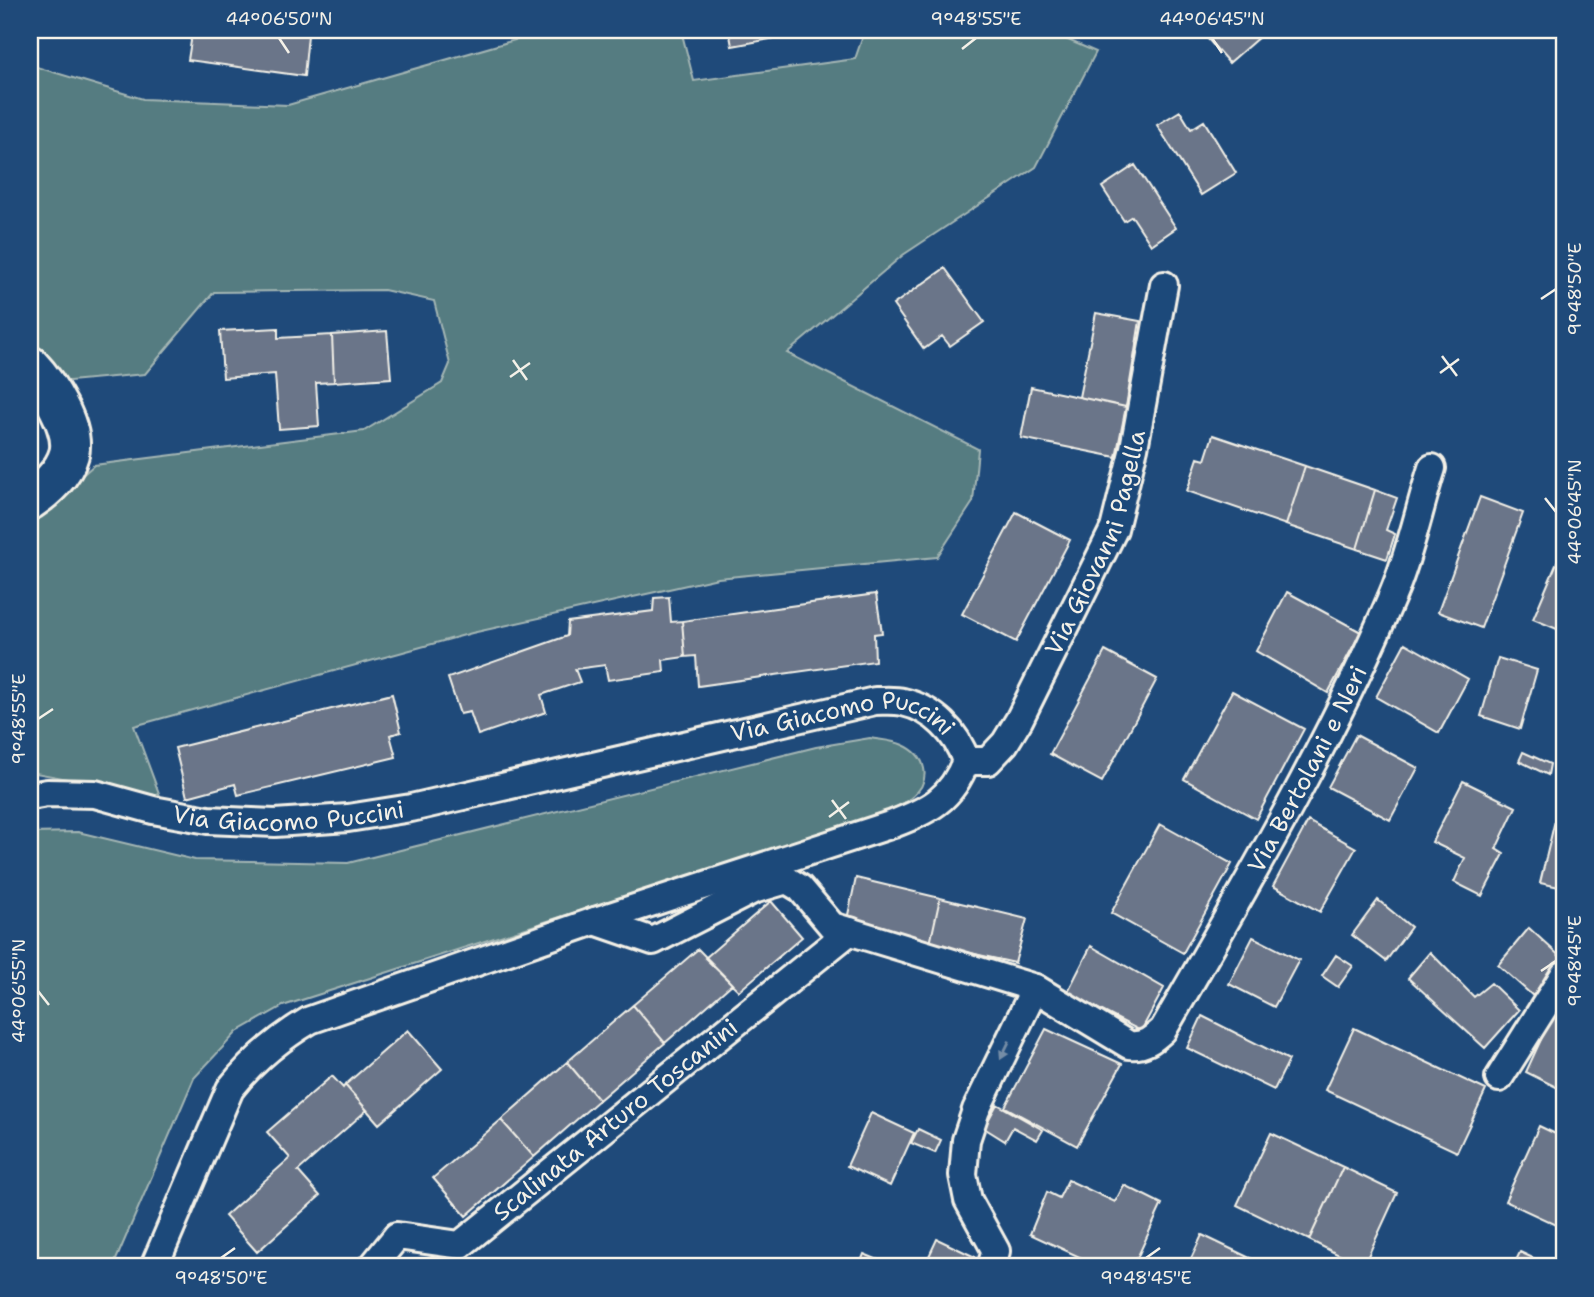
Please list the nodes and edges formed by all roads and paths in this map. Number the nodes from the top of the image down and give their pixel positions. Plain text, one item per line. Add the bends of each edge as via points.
1 (1164, 285) dead end
2 (30, 366) edge
3 (1432, 468) dead end
4 (30, 500) edge
5 (966, 761) junction
6 (30, 796) edge
7 (594, 921) junction
8 (850, 931) junction
9 (1564, 975) edge
10 (1035, 988) junction
11 (1499, 1078) dead end
12 (154, 1267) edge
13 (372, 1267) edge
14 (991, 1267) edge

1 - 5 street, Via Giovanni Pagella via 1114,529 1005,743 988,761
2 - 4 street via 56,403 68,431 69,453 60,472
3 - 10 street, Via Bertolani e Neri via 1394,592 1345,699 1163,1030 1155,1038 1129,1045
5 - 6 street, Via Giacomo Puccini via 944,723 904,702 875,701 411,808 348,818 275,823 208,820 94,794
5 - 7 street, Via Giacomo Puccini via 959,780 928,810
7 - 8 street via 653,941 752,890 787,880 800,888 832,926
7 - 12 street, Via Giacomo Puccini via 310,1020 264,1051 230,1089
8 - 10 street
8 - 13 street, Scalinata Arturo Toscanini via 460,1245 397,1236
9 - 11 street
10 -> 14 street via 976,1110 964,1151 968,1200 996,1251

